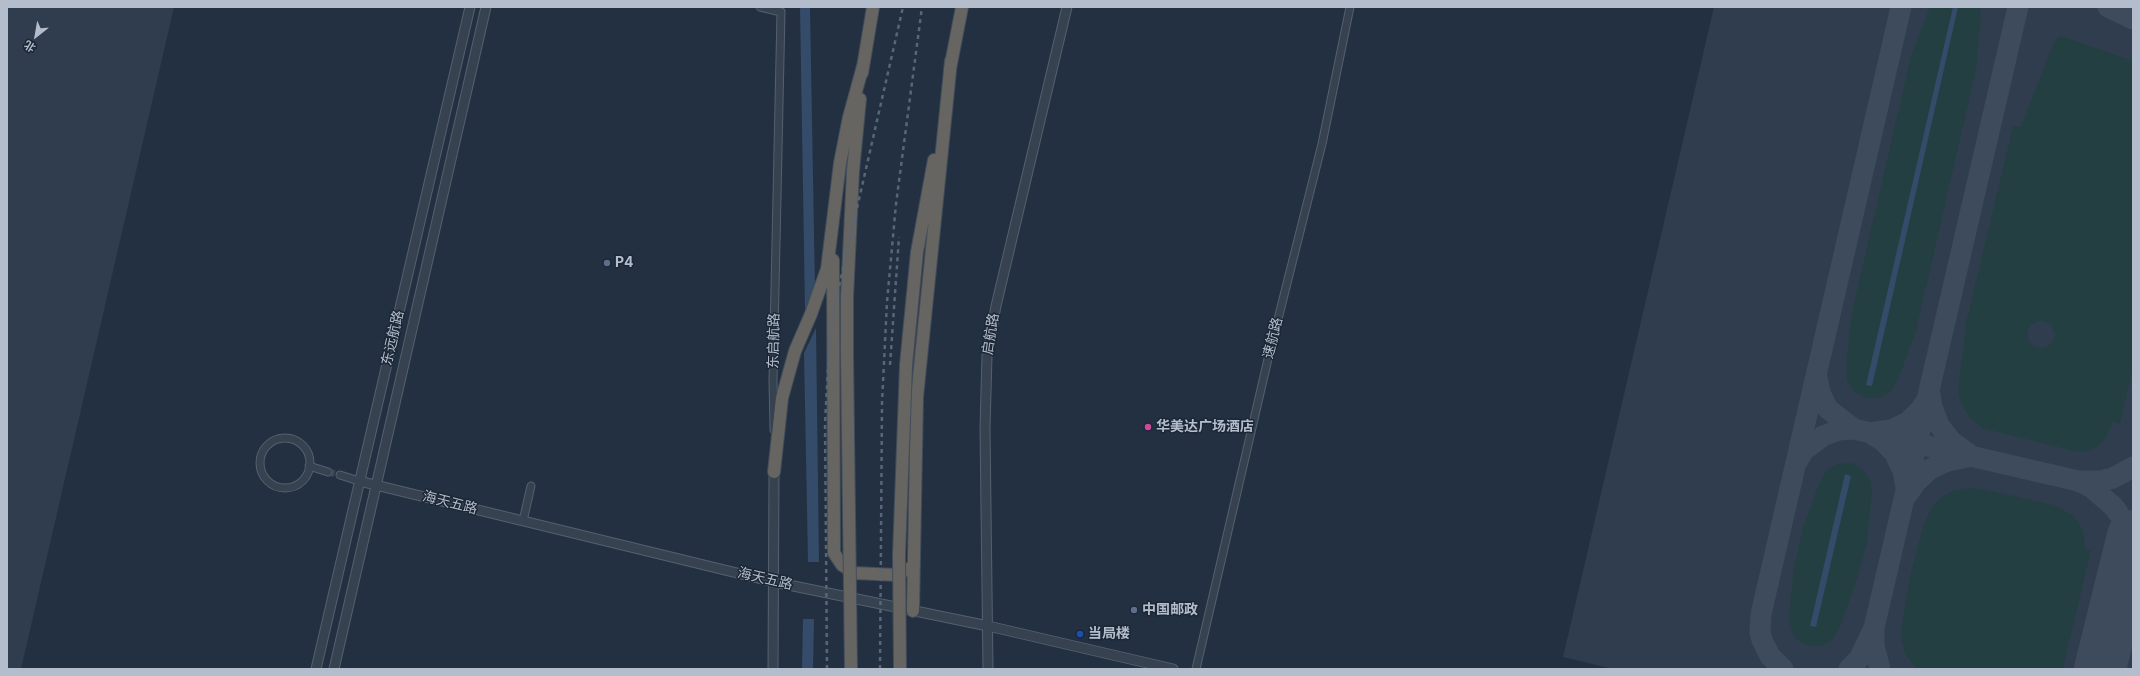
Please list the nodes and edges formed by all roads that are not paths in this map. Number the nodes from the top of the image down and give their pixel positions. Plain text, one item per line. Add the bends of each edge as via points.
1 (470, 7) edge
2 (486, 7) edge
3 (760, 7) edge
4 (873, 7) edge
5 (962, 7) edge
6 (1067, 7) edge
7 (1350, 7) edge
8 (951, 61) junction
9 (863, 66) junction
10 (832, 239) junction
11 (309, 466) junction
12 (328, 472) tunnel mouth
13 (774, 472) junction
14 (340, 475) tunnel mouth
15 (359, 480) junction
16 (376, 486) junction
17 (531, 486) dead end
18 (523, 521) junction
19 (914, 553) junction
20 (774, 582) junction
21 (913, 611) junction
22 (988, 626) junction
23 (316, 669) edge
24 (334, 669) edge
25 (774, 669) edge
26 (851, 669) edge
27 (900, 669) edge
28 (988, 669) edge
29 (1173, 669) edge
30 (1196, 669) edge

1 - 15 street, 东远航路
2 - 16 street, 东远航路
3 - 13 street, 东启航路 via 781,12 773,373
4 - 9 highway
5 - 8 highway
6 - 22 street, 启航路 via 996,306 987,356 985,428
7 - 30 street, 速航路 via 1323,138 1268,359
8 - 19 highway via 917,397
8 - 27 highway, bridge via 917,252 906,365 899,555
9 - 10 highway via 840,163
9 - 26 highway, bridge via 853,171 847,297
10 - 13 highway via 827,269 787,376 782,398
10 - 19 highway via 834,553 842,565 854,573 898,575 909,568
11 - 11 street via 304,448 288,438 270,443 260,457 262,474 277,487 288,488 298,484 306,476
11 - 12 street
13 - 20 street, 东启航路
14 - 15 street
15 - 16 street, 海天五路
15 - 23 street, 东远航路
16 - 18 street, 海天五路
16 - 24 street, 东远航路
17 - 18 street
18 - 20 street, 海天五路
19 - 21 highway
20 - 21 street, 海天五路
20 - 25 street, 东启航路
21 - 22 street, 海天五路
22 - 28 street, 启航路
22 - 29 street, 海天五路

